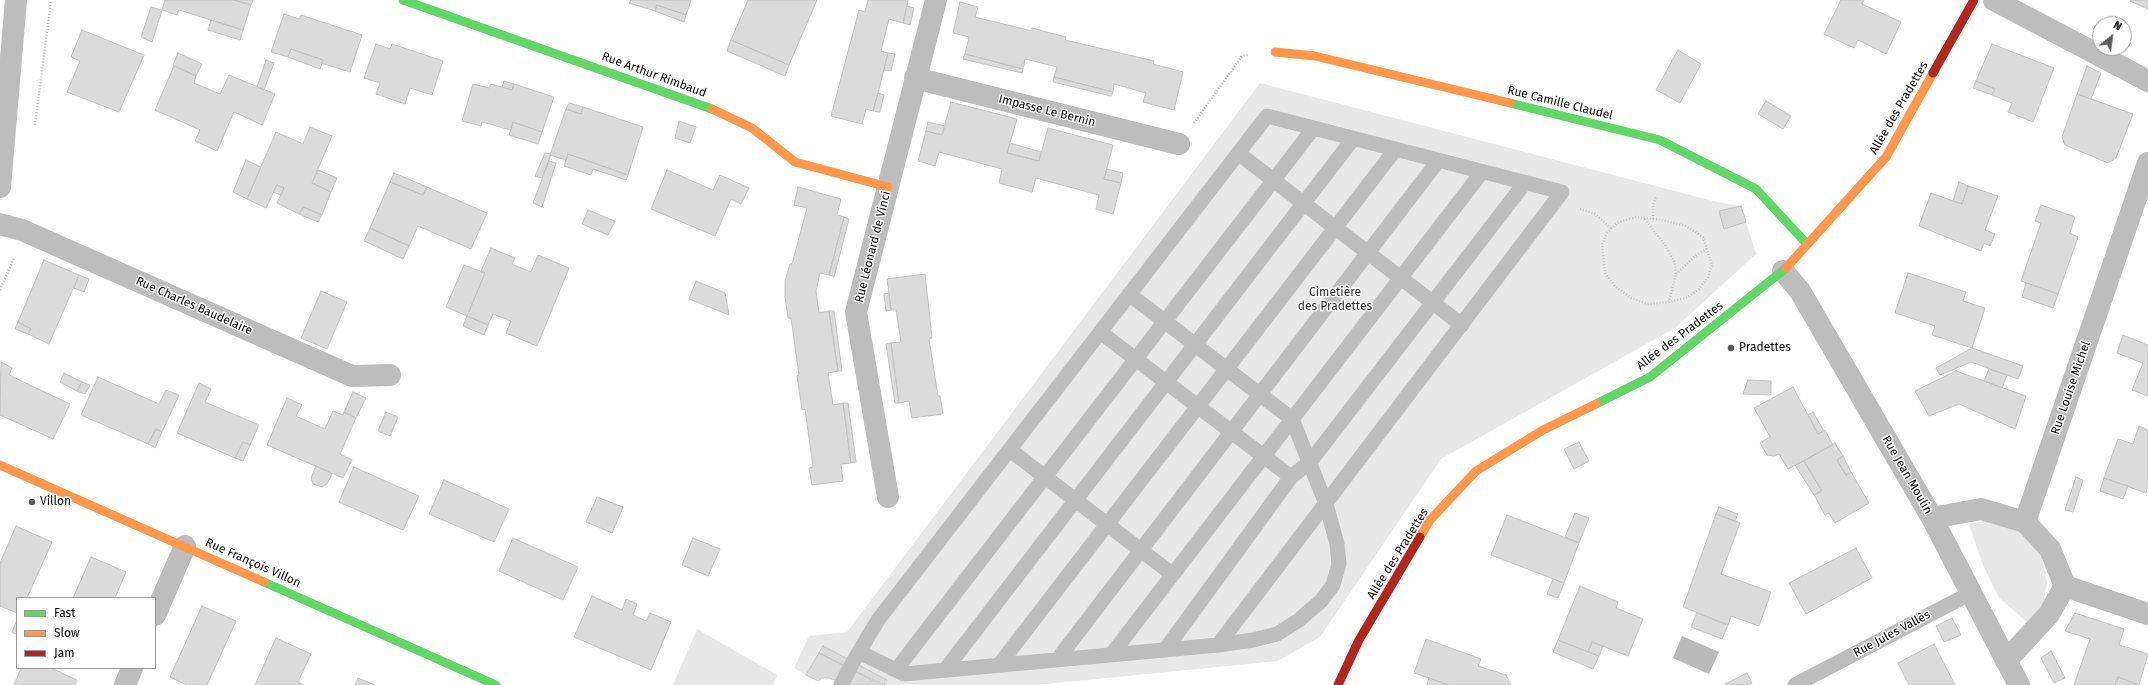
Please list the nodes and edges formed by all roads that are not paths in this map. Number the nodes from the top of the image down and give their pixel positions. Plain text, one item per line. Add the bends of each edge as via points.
1 (16, 0) edge
2 (403, 0) edge
3 (936, 0) edge
4 (1974, 0) edge
5 (1994, 0) edge
6 (1275, 52) road end
7 (915, 78) junction
8 (2148, 81) edge
9 (1313, 129) junction
10 (1353, 139) junction
11 (1179, 144) road end
12 (1396, 150) junction
13 (1238, 153) junction
14 (1438, 161) junction
15 (2148, 164) edge
16 (1482, 172) junction
17 (1273, 180) junction
18 (1524, 184) junction
19 (888, 187) junction
20 (0, 188) edge
21 (1303, 203) junction
22 (0, 224) edge
23 (1335, 228) junction
24 (1807, 244) junction
25 (1368, 252) junction
26 (1783, 271) junction
27 (1401, 278) junction
28 (1129, 294) junction
29 (1432, 302) junction
30 (1165, 321) junction
31 (1462, 325) junction
32 (1100, 332) junction
33 (1194, 344) junction
34 (1136, 359) junction
35 (1227, 369) junction
36 (390, 375) dead end
37 (1166, 382) junction
38 (1259, 394) junction
39 (1198, 406) junction
40 (1292, 419) junction
41 (1230, 432) junction
42 (1010, 450) junction
43 (1263, 456) junction
44 (1310, 462) junction
45 (0, 465) edge
46 (1045, 476) junction
47 (1291, 477) junction
48 (888, 497) dead end
49 (1075, 500) junction
50 (1326, 504) junction
51 (1932, 518) junction
52 (2025, 522) junction
53 (1108, 524) junction
54 (185, 546) junction
55 (1140, 550) junction
56 (1172, 574) junction
57 (2065, 586) junction
58 (1971, 594) junction
59 (156, 613) edge
60 (2148, 614) edge
61 (1218, 645) junction
62 (1165, 650) junction
63 (859, 652) junction
64 (1111, 655) junction
65 (1057, 660) junction
66 (2006, 661) junction
67 (999, 665) junction
68 (132, 669) edge
69 (896, 670) junction
70 (945, 670) junction
71 (1817, 680) edge
72 (125, 685) edge
73 (494, 685) edge
74 (841, 685) edge
75 (1338, 685) edge
76 (1795, 685) edge
77 (2019, 685) edge

1 - 20 street
2 - 19 street, Rue Arthur Rimbaud via 701,103 752,128 795,162
3 - 7 street, Rue Léonard de Vinci
4 - 24 street, Allée des Pradettes via 1886,157
5 - 8 street
6 - 24 street, Rue Camille Claudel via 1315,56 1660,140 1756,189
7 - 11 street, Impasse Le Bernin
7 - 19 street, Rue Léonard de Vinci
9 - 10 lane
9 - 13 lane via 1267,116
9 - 17 lane
10 - 12 lane
10 - 21 lane
12 - 14 lane
12 - 23 lane
13 - 17 lane
13 - 28 lane
14 - 16 lane
14 - 25 lane
15 - 52 street, Rue Louise Michel
16 - 18 lane
16 - 27 lane
17 - 21 lane
17 - 30 lane
18 - 29 lane
18 - 31 lane via 1562,192
19 - 48 street, Rue Léonard de Vinci via 856,312
21 - 23 lane
21 - 33 lane
22 - 36 street, Rue Charles Baudelaire via 22,230 352,376
23 - 25 lane
23 - 35 lane
24 - 26 street, Allée des Pradettes
25 - 27 lane
25 - 38 lane
26 - 51 street, Rue Jean Moulin via 1800,291
26 - 75 street, Allée des Pradettes via 1650,377 1543,430 1476,471 1430,520 1359,640
27 - 29 lane
27 - 40 lane
28 - 30 lane
28 - 32 lane
29 - 31 lane
29 - 44 lane
30 - 33 lane
30 - 34 lane
31 - 50 lane
32 - 34 lane
32 - 42 lane
33 - 35 lane
33 - 37 lane
34 - 37 lane
34 - 46 lane
35 - 38 lane
35 - 39 lane
37 - 39 lane
37 - 49 lane
38 - 40 lane
38 - 41 lane
39 - 41 lane
39 - 53 lane
40 - 43 lane
40 - 44 lane
41 - 43 lane
41 - 55 lane
42 - 46 lane
42 - 63 lane via 878,620
43 - 47 lane
43 - 56 lane
44 - 47 lane
44 - 50 lane
45 - 54 street, Rue François Villon
46 - 49 lane
46 - 69 lane
47 - 62 lane
49 - 53 lane
49 - 70 lane
50 - 61 lane
50 - 61 lane via 1338,544 1339,564 1333,585 1321,601 1277,634
51 - 52 street via 1981,509
51 - 58 street, Rue Jean Moulin
52 - 57 street via 2050,550
53 - 55 lane
53 - 67 lane
54 - 59 street
54 - 73 street, Rue François Villon
55 - 56 lane
55 - 65 lane
56 - 64 lane
57 - 60 street
57 - 66 street via 2049,614
58 - 66 street, Rue Jean Moulin
58 - 71 lane, Rue Jules Vallès
61 - 62 lane
62 - 64 lane
63 - 69 lane
63 - 74 lane
64 - 65 lane
65 - 67 lane
66 - 77 street, Rue Jean Moulin
67 - 70 lane
68 - 72 street
69 - 70 lane via 904,674
71 - 76 lane, Rue Jules Vallès

